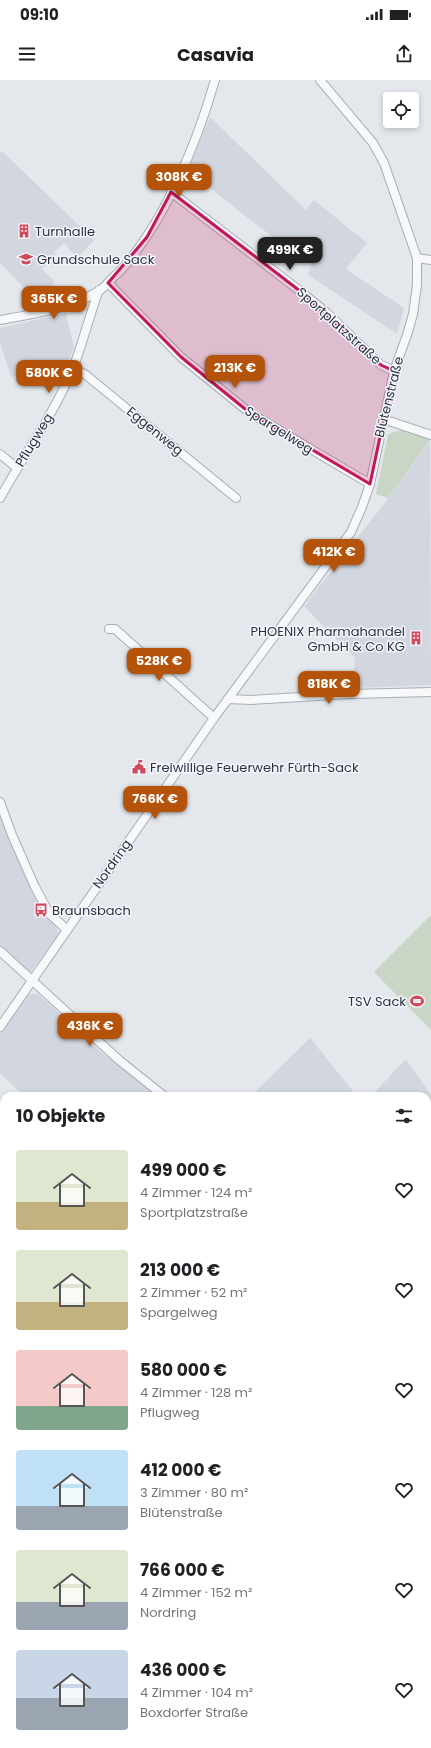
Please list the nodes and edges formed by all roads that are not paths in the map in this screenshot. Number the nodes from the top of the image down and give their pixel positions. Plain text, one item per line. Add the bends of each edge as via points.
1 (215, 80) edge
2 (320, 80) edge
3 (171, 192) junction
4 (417, 258) junction
5 (431, 260) edge
6 (108, 283) junction
7 (99, 290) junction
8 (0, 320) edge
9 (73, 368) junction
10 (394, 371) junction
11 (383, 419) junction
12 (431, 435) edge
13 (0, 454) edge
14 (17, 468) junction
15 (370, 484) junction
16 (0, 498) edge
17 (236, 498) dead end
18 (109, 629) dead end
19 (431, 692) edge
20 (228, 699) junction
21 (214, 718) junction
22 (0, 802) edge
23 (66, 930) junction
24 (0, 951) edge
25 (32, 981) junction
26 (0, 1027) edge
27 (159, 1092) edge

1 - 3 street via 190,153
2 - 4 street, Blütenstraße via 373,143 402,213
3 - 6 street via 147,237
3 - 10 street, Sportplatzstraße via 300,291 381,365
4 - 5 street
4 - 10 street, Blütenstraße via 413,314
6 - 7 street
6 - 15 street, Spargelweg via 181,357 250,413
7 - 8 street via 58,309
7 - 9 street, Pflugweg
9 - 14 street, Pflugweg via 45,424
9 - 17 street, Eggenweg via 86,375
10 - 11 street, Blütenstraße
11 - 12 street
11 - 15 street, Blütenstraße
13 - 14 street
14 - 16 street, Pflugweg
15 - 20 street, Blütenstraße via 351,532
18 - 21 street via 115,629
19 - 20 street
20 - 21 street, Nordring
21 - 23 street, Nordring
22 - 23 street via 35,887 49,913
23 - 25 street, Nordring
24 - 25 street
25 - 26 street, Nordring
25 - 27 street via 119,1060

